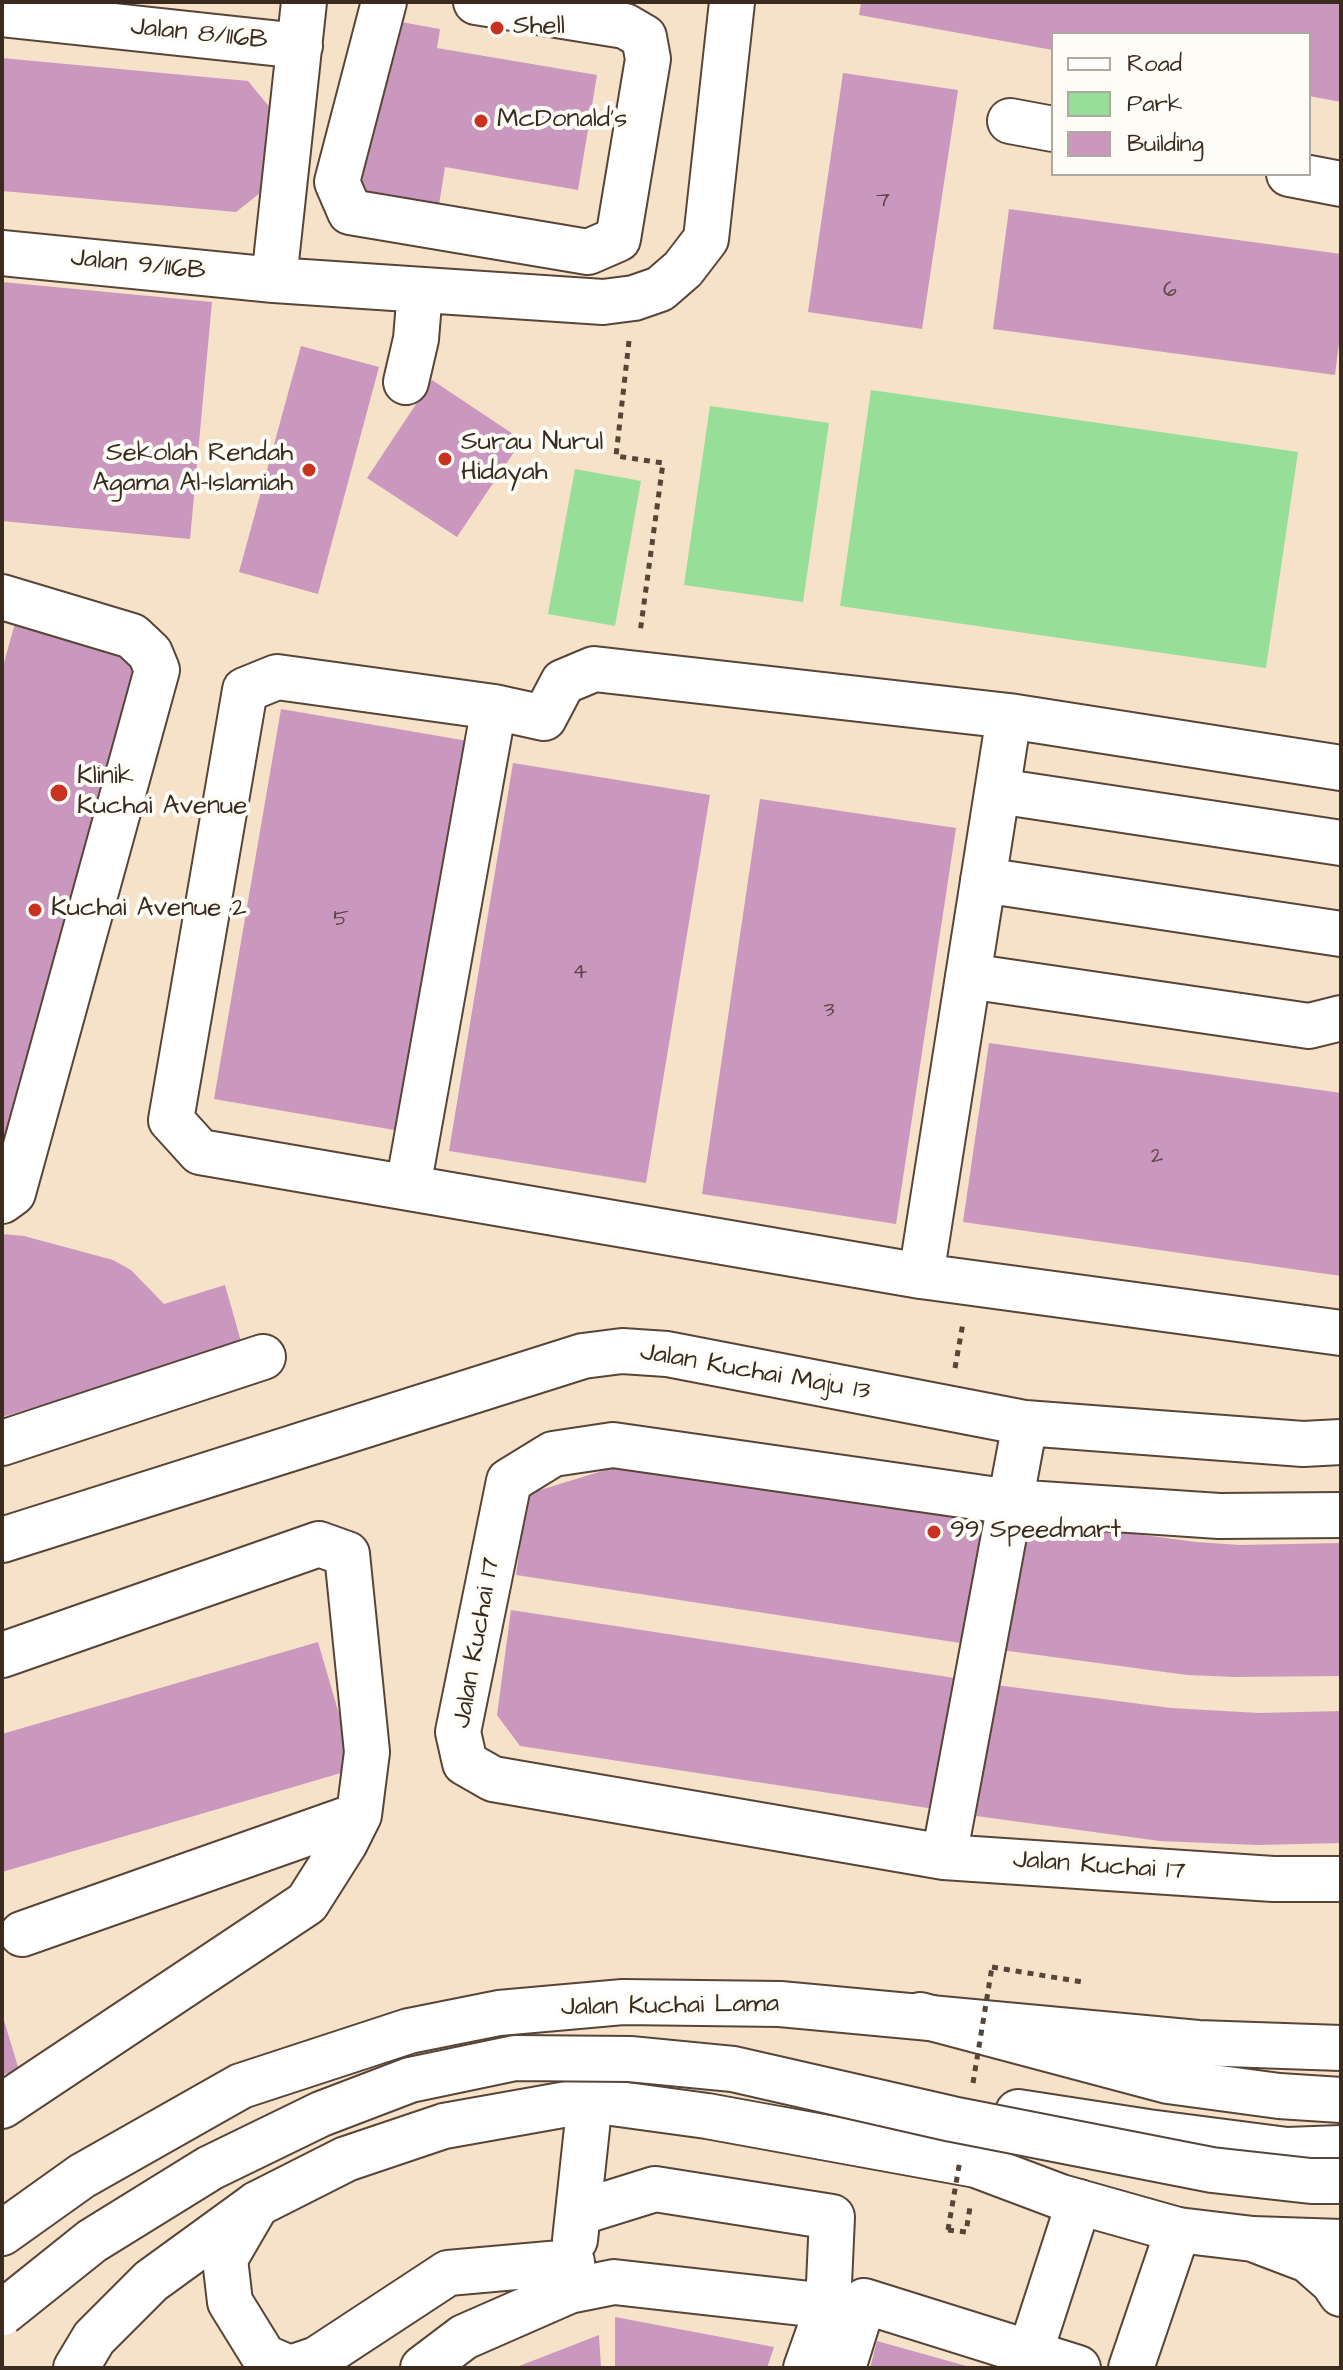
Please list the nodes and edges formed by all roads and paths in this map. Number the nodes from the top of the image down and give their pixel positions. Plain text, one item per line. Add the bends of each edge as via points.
1 (304, 2) edge
2 (384, 2) edge
3 (476, 2) edge
4 (732, 2) edge
5 (616, 13) edge
6 (2, 14) edge
7 (300, 46) junction
8 (1010, 121) dead end
9 (1051, 129) edge
10 (1299, 176) edge
11 (1341, 184) edge
12 (2, 253) edge
13 (274, 280) junction
14 (420, 290) junction
15 (634, 298) junction
16 (406, 382) dead end
17 (2, 597) edge
18 (645, 602) dead end
19 (494, 707) junction
20 (1009, 716) junction
21 (1341, 768) edge
22 (998, 791) junction
23 (1341, 843) edge
24 (983, 880) junction
25 (1341, 934) edge
26 (968, 976) junction
27 (1341, 1018) edge
28 (408, 1187) junction
29 (2, 1201) edge
30 (921, 1276) junction
31 (971, 1282) junction
32 (1341, 1333) edge
33 (263, 1357) dead end
34 (948, 1408) junction
35 (1025, 1423) junction
36 (1341, 1442) edge
37 (2, 1443) edge
38 (1011, 1502) junction
39 (1341, 1515) edge
40 (2, 1540) edge
41 (2, 1655) edge
42 (359, 1815) junction
43 (944, 1857) junction
44 (1341, 1879) edge
45 (22, 1934) dead end
46 (992, 1967) dead end
47 (1082, 1982) dead end
48 (920, 2015) junction
49 (1341, 2048) edge
50 (590, 2100) junction
51 (1341, 2100) edge
52 (2, 2106) edge
53 (1341, 2148) edge
54 (1341, 2181) edge
55 (1079, 2202) junction
56 (257, 2204) junction
57 (578, 2213) junction
58 (948, 2230) dead end
59 (1178, 2230) junction
60 (966, 2232) dead end
61 (2, 2233) edge
62 (1253, 2239) junction
63 (1341, 2242) edge
64 (571, 2277) junction
65 (1341, 2294) edge
66 (828, 2306) junction
67 (2, 2313) edge
68 (1030, 2353) junction
69 (76, 2368) edge
70 (290, 2368) edge
71 (423, 2368) edge
72 (806, 2368) edge
73 (843, 2368) edge
74 (1078, 2368) edge
75 (1131, 2368) edge

1 - 7 main road
2 - 5 main road via 337,182 350,212 588,252 618,239 648,59 644,37 625,26
3 - 5 main road
4 - 15 main road via 706,239 660,289
6 - 7 main road, Jalan 8/116B
7 - 13 main road
8 - 9 main road
10 - 11 main road
12 - 13 main road, Jalan 9/116B
13 - 14 main road, Jalan 9/116B
14 - 15 main road, Jalan 9/116B via 603,302
14 - 16 main road
15 - 18 path via 616,456 663,463
17 - 29 main road via 132,636 150,653 157,670 13,1193
19 - 20 main road via 544,718 563,682 594,669
19 - 28 main road
19 - 28 main road via 277,677 245,690 171,1120 200,1152
20 - 21 main road
20 - 22 main road
22 - 23 main road
22 - 24 main road
24 - 25 main road
24 - 26 main road
26 - 27 main road via 1309,1026
26 - 30 main road
28 - 30 main road
30 - 31 main road
31 - 32 main road
31 - 34 path
33 - 37 main road
34 - 35 main road, Jalan Kuchai Maju 13
34 - 40 main road, Jalan Kuchai Maju 13 via 667,1354 622,1351 583,1356
35 - 36 main road, Jalan Kuchai Maju 13 via 1303,1444
35 - 38 main road
38 - 39 main road, Jalan Kuchai 17 via 1219,1516
38 - 43 main road
38 - 43 main road, Jalan Kuchai 17 via 613,1445 553,1454 509,1481 458,1732 465,1763 493,1779
41 - 42 main road via 319,1544 347,1554 367,1752
42 - 45 main road
42 - 52 main road via 307,1903
43 - 44 main road, Jalan Kuchai 17
46 - 47 path
48 - 49 main road, Jalan Kuchai Lama via 1198,2043
48 - 51 main road via 1168,2081
48 - 61 main road, Jalan Kuchai Lama via 780,2004 623,2002 499,2013 409,2031 241,2086 82,2176
50 - 53 main road via 756,2084 847,2086 1287,2150
50 - 55 main road via 976,2165
50 - 56 main road via 444,2126 346,2159
50 - 57 main road
54 - 67 main road, bridge via 1197,2167 733,2069 630,2059 515,2058 410,2080 321,2114 210,2168 92,2241
55 - 59 main road
55 - 68 main road
56 - 69 main road via 151,2281 94,2338
56 - 70 main road via 225,2259 230,2302 264,2357
57 - 64 main road
57 - 66 main road via 655,2189 832,2217
58 - 60 path
59 - 62 main road
59 - 75 main road
62 - 63 main road
62 - 65 main road via 1308,2260
64 - 66 main road
64 - 70 main road via 448,2273 317,2359
64 - 71 main road via 464,2337
66 - 72 main road
68 - 73 main road via 864,2301
68 - 74 main road

